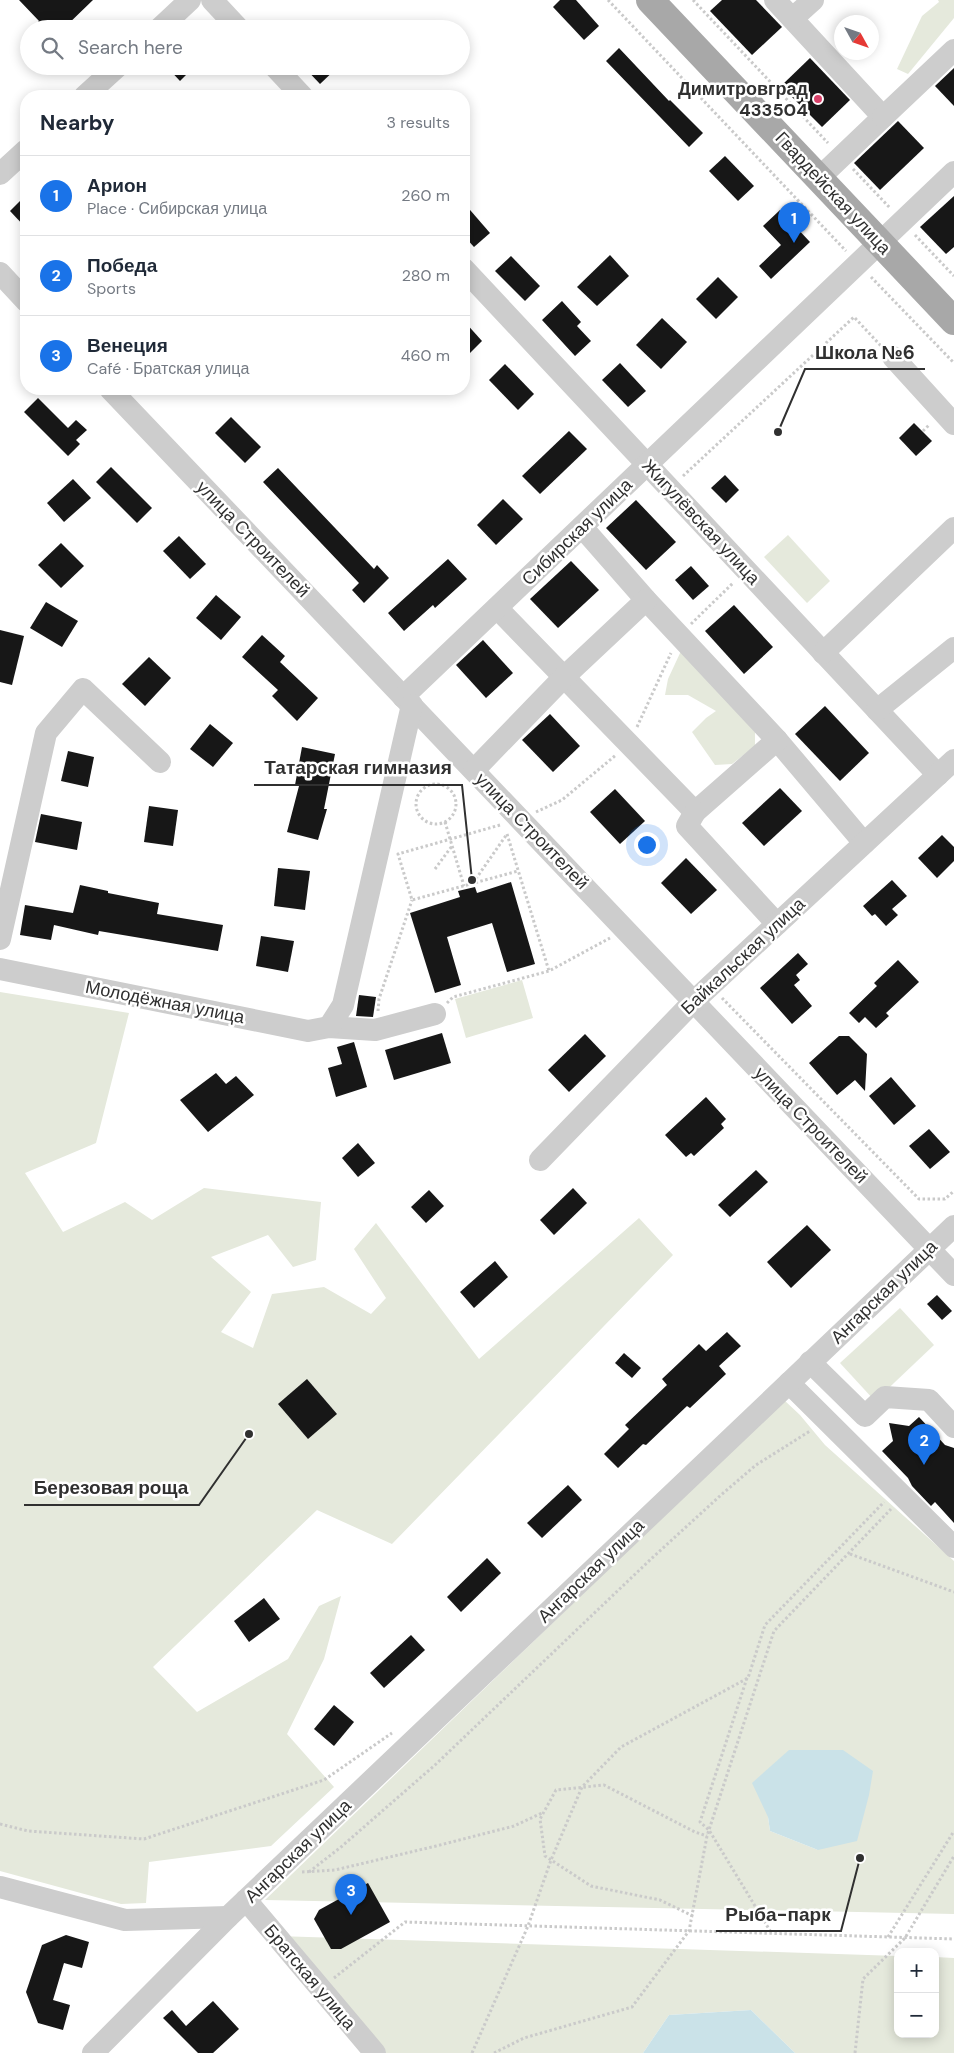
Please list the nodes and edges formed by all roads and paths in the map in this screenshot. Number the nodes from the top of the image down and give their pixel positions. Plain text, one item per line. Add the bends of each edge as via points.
1 (190, 0) edge
2 (212, 0) edge
3 (608, 0) edge
4 (693, 0) edge
5 (775, 0) edge
6 (813, 0) edge
7 (657, 2) edge
8 (793, 18) junction
9 (169, 20) edge
10 (231, 20) edge
11 (954, 50) edge
12 (108, 75) edge
13 (282, 75) edge
14 (92, 90) edge
15 (296, 90) edge
16 (883, 117) junction
17 (20, 156) edge
18 (842, 157) junction
19 (954, 172) edge
20 (0, 174) edge
21 (819, 178) junction
22 (903, 221) junction
23 (880, 243) junction
24 (858, 264) junction
25 (0, 273) edge
26 (470, 275) edge
27 (954, 276) edge
28 (20, 295) edge
29 (954, 321) edge
30 (892, 357) joint
31 (954, 363) edge
32 (116, 395) edge
33 (954, 424) edge
34 (647, 465) junction
35 (669, 488) junction
36 (582, 527) junction
37 (954, 528) edge
38 (746, 570) junction
39 (646, 600) junction
40 (497, 608) junction
41 (679, 635) junction
42 (954, 648) edge
43 (823, 653) junction
44 (564, 677) junction
45 (408, 701) junction
46 (877, 710) junction
47 (777, 740) junction
48 (630, 745) junction
49 (160, 762) dead end
50 (946, 768) edge
51 (474, 770) junction
52 (695, 812) junction
53 (445, 822) junction
54 (514, 827) junction
55 (450, 839) junction
56 (864, 843) junction
57 (452, 845) junction
58 (436, 869) dead end
59 (518, 871) junction
60 (473, 883) junction
61 (464, 886) junction
62 (412, 900) junction
63 (777, 924) junction
64 (625, 928) junction
65 (0, 939) edge
66 (0, 969) edge
67 (549, 971) junction
68 (710, 986) junction
69 (694, 1001) junction
70 (435, 1014) joint
71 (329, 1027) junction
72 (376, 1030) junction
73 (540, 1160) dead end
74 (954, 1191) edge
75 (954, 1226) edge
76 (929, 1249) junction
77 (954, 1275) edge
78 (810, 1362) junction
79 (789, 1382) junction
80 (954, 1427) edge
81 (810, 1431) dead end
82 (899, 1493) junction
83 (954, 1547) edge
84 (850, 1554) junction
85 (954, 1592) edge
86 (748, 1678) junction
87 (398, 1729) dead end
88 (582, 1787) junction
89 (544, 1812) junction
90 (0, 1824) edge
91 (709, 1830) junction
92 (954, 1831) edge
93 (708, 1836) junction
94 (954, 1856) edge
95 (551, 1860) junction
96 (309, 1872) junction
97 (274, 1873) junction
98 (0, 1887) edge
99 (246, 1900) junction
100 (693, 1916) junction
101 (228, 1917) junction
102 (528, 1926) junction
103 (688, 1931) junction
104 (772, 1934) junction
105 (888, 1937) junction
106 (905, 1938) junction
107 (954, 1939) edge
108 (320, 1988) junction
109 (93, 2053) edge
110 (375, 2053) edge
111 (472, 2053) edge
112 (494, 2053) edge
113 (855, 2053) edge

1 - 9 street
2 - 10 street
3 - 24 path
4 - 18 path
5 - 8 street
6 - 8 street
7 - 21 main road, Гвардейская улица
8 - 16 street
11 - 16 street
12 - 14 street
13 - 15 street
16 - 18 street
17 - 20 street
18 - 21 street
18 - 22 path
19 - 22 street, Сибирская улица
21 - 23 main road, Гвардейская улица
22 - 23 street, Сибирская улица
22 - 27 path
23 - 24 street, Сибирская улица
23 - 29 main road, Гвардейская улица
24 - 31 path
24 - 34 street, Сибирская улица
25 - 28 street
26 - 34 street, Жигулёвская улица
30 - 33 street
30 - 35 path via 854,317
32 - 45 street, улица Строителей
34 - 35 street, Жигулёвская улица
34 - 36 street, Сибирская улица
35 - 38 street, Жигулёвская улица
36 - 39 street
36 - 40 street, Сибирская улица
37 - 43 street
38 - 41 path
38 - 43 street, Жигулёвская улица
39 - 41 street
39 - 44 street
40 - 44 street
40 - 45 street, Сибирская улица
41 - 47 street
41 - 48 path
42 - 46 street
43 - 46 street, Жигулёвская улица
44 - 48 street
44 - 51 street
45 - 51 street, улица Строителей
45 - 71 street via 343,1005
46 - 50 street, Жигулёвская улица
47 - 52 street
47 - 56 street
48 - 52 street
48 - 54 path via 562,800
49 - 65 street via 83,689 46,733
50 - 56 street, Байкальская улица
51 - 54 street, улица Строителей
52 - 63 street via 687,826
53 - 53 path via 425,822 416,811 419,792 430,784 444,785 453,794 456,806
53 - 55 path
54 - 55 path via 504,824
54 - 59 path
54 - 60 path
54 - 64 street, улица Строителей
55 - 57 path
55 - 62 path via 398,854
56 - 63 street, Байкальская улица
57 - 58 path
57 - 61 path
59 - 60 path
59 - 67 path
60 - 61 path
61 - 62 path
62 - 72 path via 379,999
63 - 68 street, Байкальская улица
64 - 67 path
64 - 69 street, улица Строителей
66 - 71 street, Молодёжная улица via 308,1032
67 - 70 path via 453,997
68 - 69 street, Байкальская улица
68 - 74 path via 919,1199 945,1199
69 - 73 street, Байкальская улица
69 - 76 street, улица Строителей
70 - 72 street, Молодёжная улица
71 - 72 street, Молодёжная улица
75 - 76 street, Ангарская улица
76 - 77 street, улица Строителей
76 - 78 street, Ангарская улица
78 - 79 street, Ангарская улица
78 - 80 street via 864,1416 885,1397 928,1400
79 - 82 street
79 - 97 street, Ангарская улица
81 - 96 path via 756,1465 721,1495 435,1765
82 - 83 street
82 - 84 path
82 - 86 path via 765,1625
84 - 85 path
84 - 91 path via 774,1631
86 - 88 path via 621,1747
86 - 91 path via 700,1822
87 - 90 path via 324,1780 144,1839 28,1831
88 - 89 path via 556,1790
88 - 93 path via 604,1785
88 - 95 path
89 - 95 path via 540,1819 545,1856
89 - 96 path via 514,1826 436,1846 335,1870
91 - 93 path
91 - 104 path
92 - 105 path
93 - 100 path
94 - 106 path
95 - 100 path via 591,1886 660,1900
95 - 102 path
96 - 97 path
97 - 99 street, Ангарская улица
98 - 101 street via 125,1920
99 - 101 street, Ангарская улица
99 - 108 street, Братская улица
100 - 103 path
101 - 109 street, Ангарская улица
102 - 103 path
102 - 108 path via 405,1922
102 - 111 path
103 - 104 path
103 - 112 path via 632,2007 524,2038
104 - 105 path
105 - 106 path
106 - 107 path
106 - 113 path via 863,1979
108 - 110 street, Братская улица

